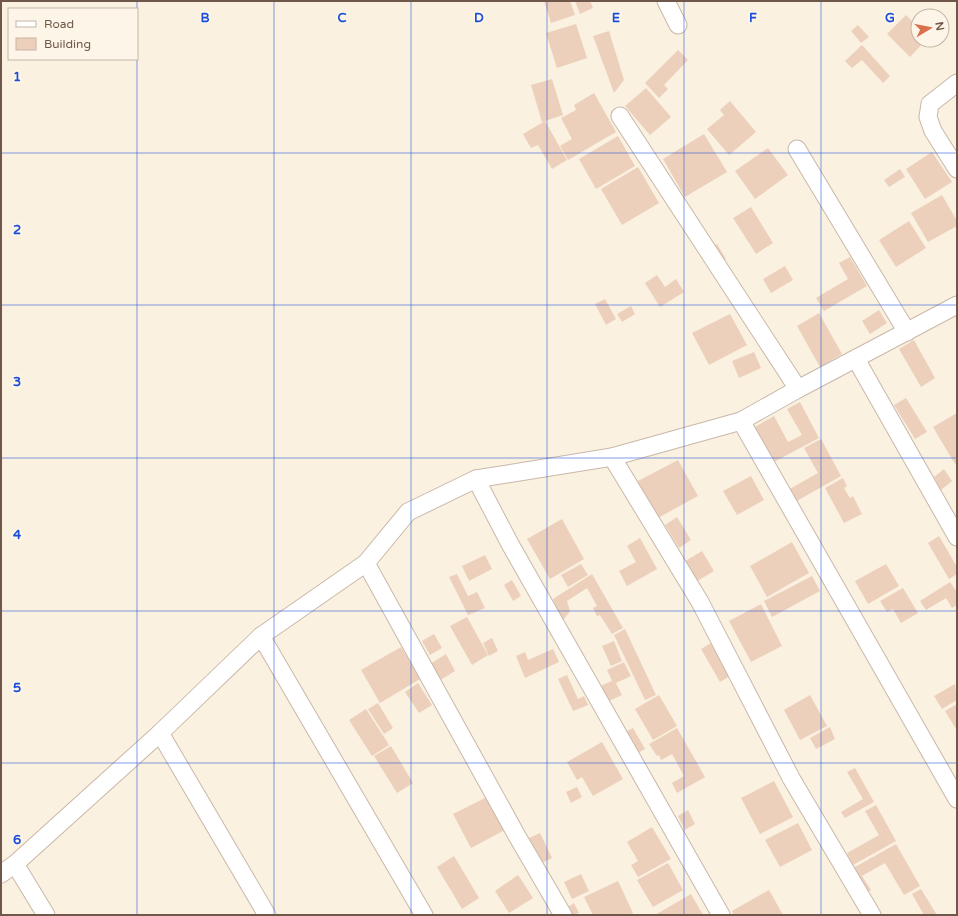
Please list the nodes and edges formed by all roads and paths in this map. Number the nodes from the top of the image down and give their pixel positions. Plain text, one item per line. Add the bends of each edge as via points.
1 (666, 1) edge
2 (678, 25) dead end
3 (957, 83) edge
4 (620, 116) dead end
5 (797, 149) dead end
6 (957, 169) edge
7 (957, 306) edge
8 (907, 332) junction
9 (856, 359) junction
10 (798, 389) junction
11 (741, 421) junction
12 (612, 457) junction
13 (476, 479) junction
14 (957, 537) edge
15 (366, 563) junction
16 (260, 636) junction
17 (160, 733) junction
18 (957, 799) edge
19 (15, 864) junction
20 (1, 874) edge
21 (46, 915) edge
22 (267, 915) edge
23 (424, 915) edge
24 (563, 915) edge
25 (721, 915) edge
26 (872, 915) edge

1 - 2 street
3 - 6 street via 930,104 928,117 933,131
4 - 10 street
5 - 8 street
7 - 8 street
8 - 9 street
9 - 10 street
9 - 14 street
10 - 11 street
11 - 12 street
11 - 18 street
12 - 13 street
12 - 26 street via 700,602 791,778
13 - 15 street via 408,512
13 - 25 street via 510,544
15 - 16 street
15 - 24 street
16 - 17 street
16 - 23 street
17 - 19 street
17 - 22 street
19 - 20 street
19 - 21 street

